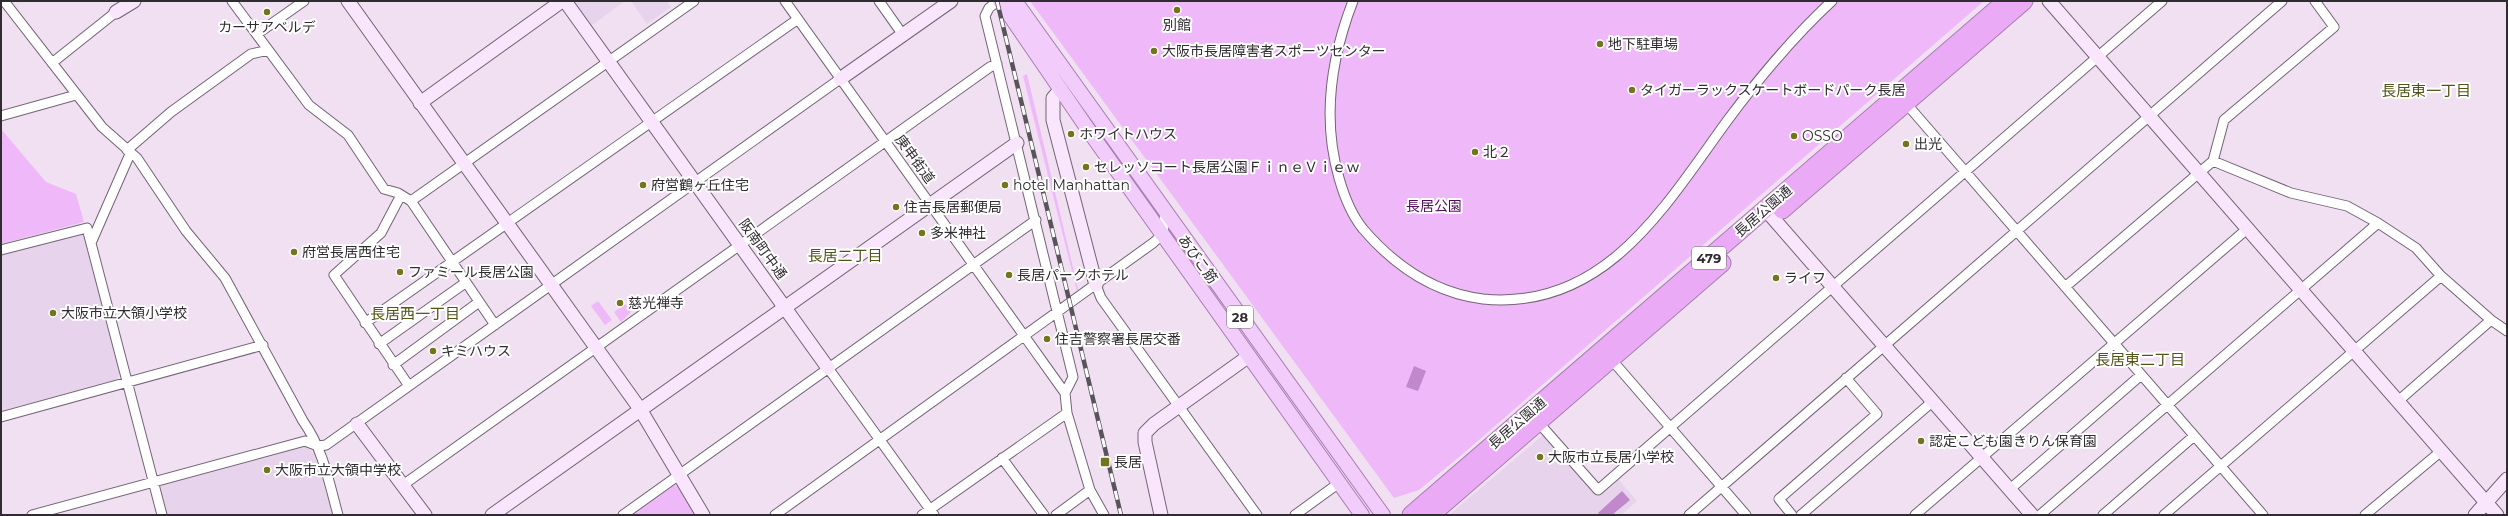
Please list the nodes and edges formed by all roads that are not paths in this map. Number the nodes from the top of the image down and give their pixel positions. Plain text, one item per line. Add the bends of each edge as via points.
1 (4, 1) edge
2 (134, 1) edge
3 (232, 1) edge
4 (304, 1) edge
5 (348, 1) edge
6 (562, 1) edge
7 (565, 1) edge
8 (694, 1) edge
9 (785, 1) edge
10 (879, 1) edge
11 (951, 1) edge
12 (999, 1) edge
13 (1015, 1) edge
14 (1353, 1) edge
15 (1832, 1) edge
16 (2006, 1) edge
17 (2024, 1) edge
18 (2050, 1) edge
19 (2162, 1) edge
20 (2282, 1) edge
21 (2315, 1) edge
22 (116, 12) joint
23 (798, 19) junction
24 (257, 34) junction
25 (903, 35) junction
26 (268, 50) junction
27 (2098, 57) junction
28 (608, 61) junction
29 (52, 63) junction
30 (997, 64) junction
31 (840, 79) junction
32 (1061, 89) junction
33 (76, 95) junction
34 (1902, 99) junction
35 (420, 103) junction
36 (1, 116) edge
37 (2149, 117) junction
38 (652, 120) junction
39 (885, 142) junction
40 (1017, 143) junction
41 (128, 152) junction
42 (2213, 161) junction
43 (463, 163) junction
44 (1967, 172) junction
45 (2198, 173) junction
46 (696, 182) junction
47 (401, 195) junction
48 (410, 201) junction
49 (929, 203) junction
50 (1165, 213) junction
51 (1769, 214) junction
52 (1036, 220) junction
53 (2378, 223) junction
54 (507, 224) junction
55 (2247, 228) junction
56 (2017, 230) junction
57 (1163, 234) junction
58 (91, 243) junction
59 (740, 245) junction
60 (1, 250) edge
61 (452, 262) junction
62 (973, 263) junction
63 (2441, 276) junction
64 (465, 282) junction
65 (551, 285) junction
66 (1096, 285) junction
67 (1833, 285) junction
68 (2066, 287) junction
69 (2300, 290) junction
70 (479, 302) junction
71 (784, 306) junction
72 (1057, 313) junction
73 (2491, 320) junction
74 (365, 323) junction
75 (495, 325) junction
76 (2507, 331) edge
77 (1025, 336) junction
78 (379, 344) junction
79 (2114, 344) junction
80 (263, 345) junction
81 (1883, 345) junction
82 (596, 348) junction
83 (2354, 352) junction
84 (1249, 356) junction
85 (1611, 359) junction
86 (393, 365) junction
87 (828, 368) junction
88 (2141, 375) junction
89 (1846, 378) junction
90 (128, 383) junction
91 (410, 386) junction
92 (1065, 392) junction
93 (1932, 402) junction
94 (2397, 402) junction
95 (2167, 405) junction
96 (1179, 406) junction
97 (640, 409) junction
98 (1067, 412) junction
99 (1, 417) edge
100 (1538, 422) junction
101 (357, 424) junction
102 (1670, 427) junction
103 (2194, 436) junction
104 (879, 440) junction
105 (318, 446) junction
106 (2440, 452) junction
107 (1981, 457) junction
108 (1002, 458) junction
109 (2221, 466) junction
110 (679, 475) junction
111 (2507, 479) edge
112 (153, 481) junction
113 (1339, 483) junction
114 (403, 485) junction
115 (1722, 487) junction
116 (1090, 490) junction
117 (2009, 490) junction
118 (2487, 504) junction
119 (932, 512) edge
120 (32, 515) edge
121 (162, 515) edge
122 (338, 515) edge
123 (424, 515) edge
124 (492, 515) edge
125 (623, 515) edge
126 (703, 515) edge
127 (774, 515) edge
128 (922, 515) edge
129 (1044, 515) edge
130 (1056, 515) edge
131 (1104, 515) edge
132 (1161, 515) edge
133 (1257, 515) edge
134 (1296, 515) edge
135 (1362, 515) edge
136 (1383, 515) edge
137 (1411, 515) edge
138 (1431, 515) edge
139 (1689, 515) edge
140 (1746, 515) edge
141 (1792, 515) edge
142 (1801, 515) edge
143 (1915, 515) edge
144 (2032, 515) edge
145 (2040, 515) edge
146 (2103, 515) edge
147 (2164, 515) edge
148 (2263, 515) edge
149 (2365, 515) edge
150 (2475, 515) edge
151 (2496, 515) edge

1 - 29 street
2 - 22 street
3 - 24 street
4 - 24 street
5 - 35 street
6 - 35 street
7 - 28 street, 阪南町中通
8 - 28 street
9 - 23 street, 庚申街道
10 - 25 street
11 - 25 street
12 - 30 street via 989,8 985,16
12 - 32 main road, あびこ筋 / 28
13 - 50 main road, あびこ筋 / 28
14 - 15 street via 1336,54 1329,119 1336,166 1352,213 1384,251 1422,279 1449,291 1474,298 1502,300 1535,296 1566,288 1594,274 1618,256 1670,199 1788,43
16 - 34 highway, 長居公園通 / 479
17 - 34 highway, 長居公園通 / 479
18 - 27 street
19 - 27 street
20 - 37 street
21 - 42 street via 2334,27 2224,120
22 - 29 street
23 - 31 street, 庚申街道
23 - 38 street
24 - 26 street
25 - 31 street
26 - 41 street via 251,54 171,112
26 - 47 street via 309,105 348,135 384,189
27 - 37 street
27 - 44 street
28 - 38 street, 阪南町中通
28 - 43 street
29 - 33 street
30 - 39 street
30 - 40 street
31 - 39 street, 庚申街道
31 - 46 street
32 - 57 main road, あびこ筋 / 28
32 - 66 street via 1053,98 1053,120
33 - 36 street
33 - 41 street via 102,127
34 - 44 street
34 - 51 highway, 長居公園通 / 479
35 - 43 street
37 - 45 street
37 - 56 street
38 - 46 street, 阪南町中通
38 - 54 street
39 - 49 street, 庚申街道
39 - 59 street
40 - 49 street
40 - 52 street
41 - 58 street
41 - 80 street via 137,158 186,231 228,284
42 - 45 street
42 - 53 street via 2291,192 2347,206
43 - 48 street
43 - 54 street
44 - 56 street
44 - 67 street
45 - 55 street
45 - 68 street
46 - 59 street, 阪南町中通
46 - 65 street
47 - 48 street
47 - 74 street via 381,233 334,275
48 - 61 street
49 - 62 street, 庚申街道
49 - 71 street
50 - 57 street
50 - 136 main road, あびこ筋 / 28
51 - 67 street
51 - 85 highway, 長居公園通 / 479
51 - 137 highway, 長居公園通 / 479
52 - 62 street
52 - 72 street
53 - 63 street via 2416,248
53 - 69 street
54 - 61 street
54 - 65 street
55 - 69 street
55 - 79 street
56 - 68 street
56 - 81 street
57 - 66 street
57 - 84 main road, あびこ筋 / 28
58 - 60 street via 87,228
58 - 90 street
59 - 71 street, 阪南町中通
59 - 82 street
61 - 64 street
61 - 74 street
62 - 77 street, 庚申街道
62 - 87 street
63 - 73 street
63 - 83 street
64 - 70 street
64 - 78 street
65 - 75 street
65 - 82 street
66 - 72 street
66 - 96 street via 1101,298
67 - 81 street
67 - 102 street
68 - 79 street
69 - 83 street
69 - 95 street
70 - 75 street
70 - 86 street
71 - 87 street, 阪南町中通
71 - 97 street
72 - 77 street
72 - 92 street via 1073,377
73 - 76 street
73 - 94 street
74 - 78 street
75 - 91 street
77 - 92 street, 庚申街道
77 - 104 street
78 - 86 street
79 - 88 street
79 - 107 street
80 - 90 street
80 - 105 street
81 - 89 street
81 - 93 street
82 - 97 street
82 - 114 street
83 - 94 street
83 - 109 street
84 - 96 street
84 - 113 main road, あびこ筋 / 28
85 - 100 highway, 長居公園通 / 479
85 - 102 street
86 - 91 street
87 - 104 street, 阪南町中通
87 - 110 street
88 - 95 street
88 - 117 street
89 - 115 street
89 - 141 street via 1877,414 1779,499
90 - 99 street
90 - 112 street
91 - 101 street
92 - 98 street
93 - 107 street
93 - 142 street
94 - 106 street
95 - 103 street
95 - 145 street
96 - 132 street via 1149,428 1144,437
96 - 133 street
97 - 110 street
97 - 124 street
98 - 108 street
98 - 116 street
100 - 102 street via 1598,490
100 - 138 highway, 長居公園通 / 479
101 - 105 street via 326,445
101 - 114 street
102 - 115 street
103 - 109 street
103 - 146 street
104 - 119 street, 阪南町中通
104 - 127 street
105 - 112 street via 305,441
105 - 122 street
106 - 118 street
106 - 149 street
107 - 117 street
107 - 143 street
108 - 119 street
108 - 129 street
109 - 147 street
109 - 148 street
110 - 125 street
110 - 126 street
111 - 118 street
112 - 120 street
112 - 121 street
113 - 134 street
113 - 135 main road, あびこ筋 / 28
114 - 123 street
115 - 139 street
115 - 140 street
116 - 130 street
116 - 131 street
117 - 144 street
118 - 150 street
118 - 151 street
119 - 128 street

